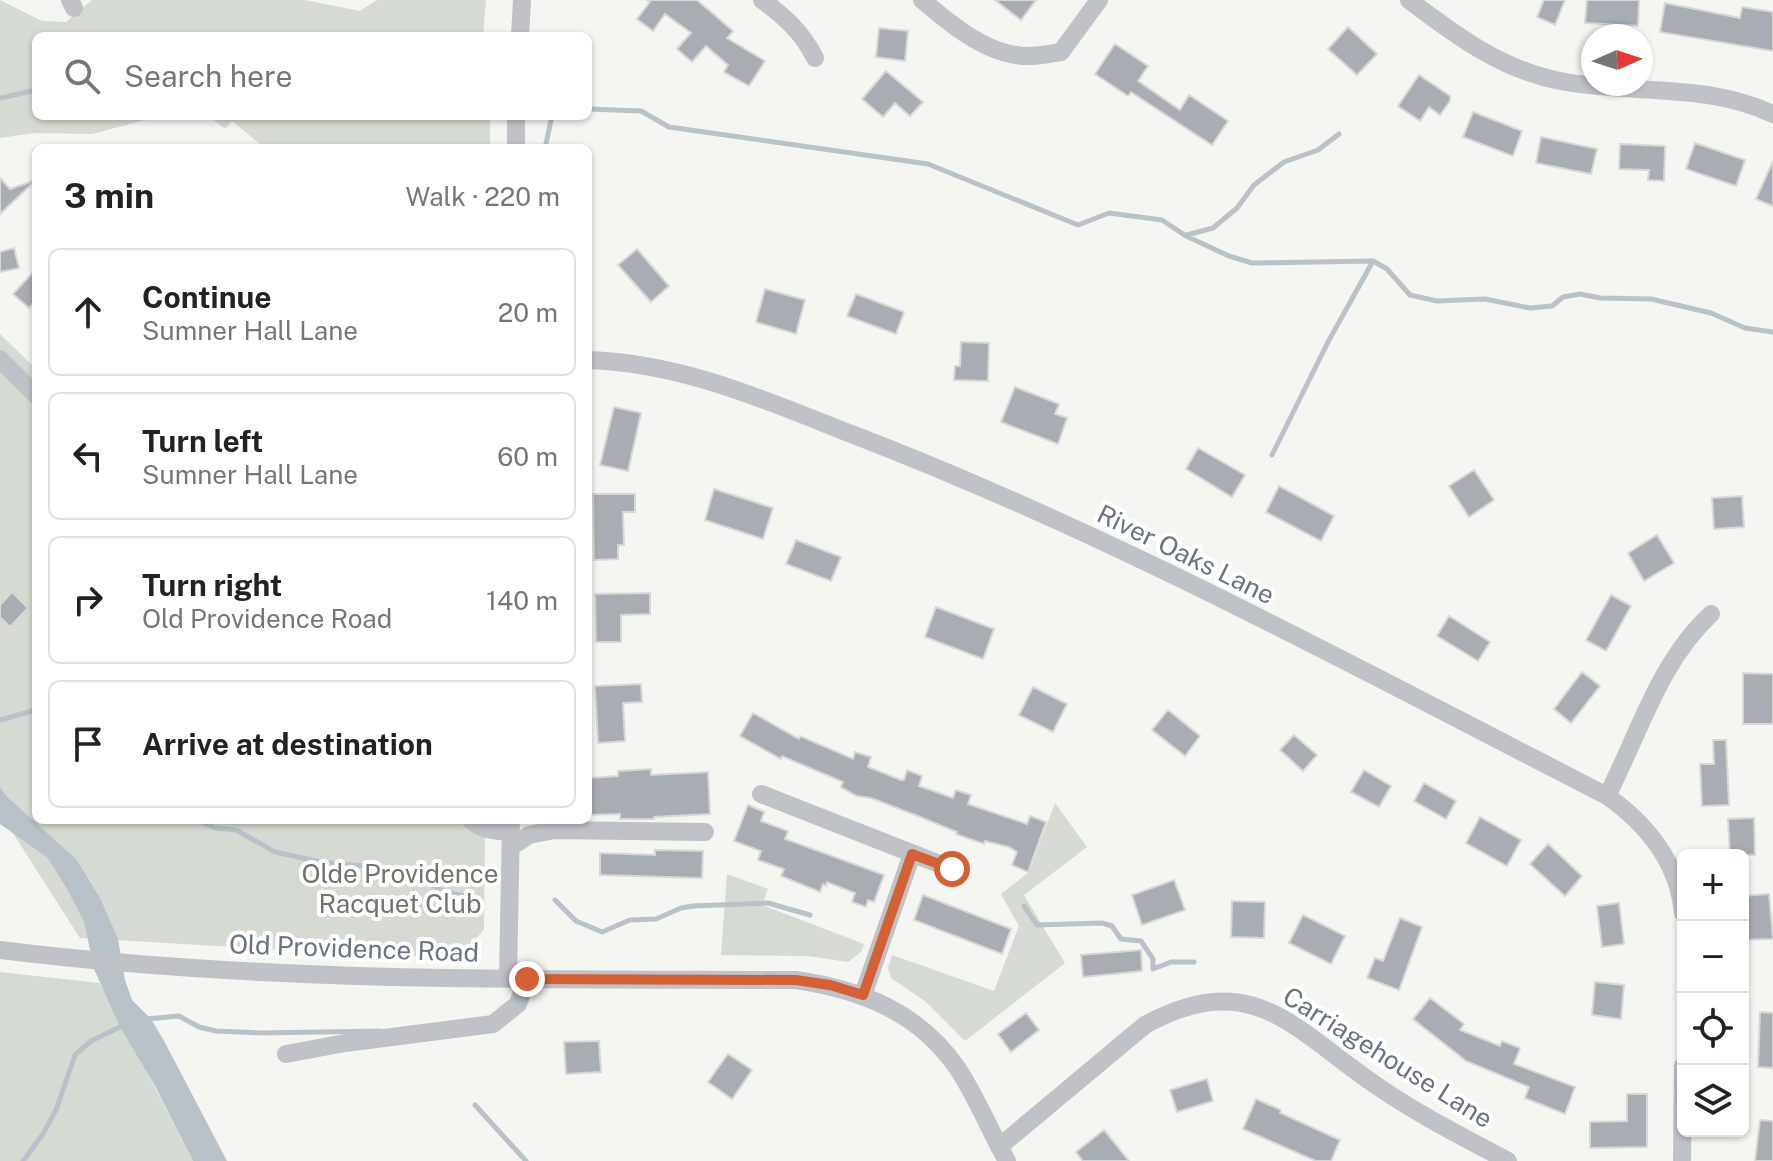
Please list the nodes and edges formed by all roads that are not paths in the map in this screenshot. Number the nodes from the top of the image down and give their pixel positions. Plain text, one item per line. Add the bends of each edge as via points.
1 (522, 0) edge
2 (762, 0) edge
3 (922, 0) edge
4 (1099, 0) edge
5 (1409, 0) edge
6 (520, 32) edge
7 (815, 58) dead end
8 (1773, 114) edge
9 (516, 120) edge
10 (516, 144) edge
11 (0, 359) edge
12 (592, 360) edge
13 (32, 391) edge
14 (1711, 614) dead end
15 (761, 794) dead end
16 (1607, 796) junction
17 (476, 824) edge
18 (705, 832) dead end
19 (511, 833) edge
20 (912, 854) junction
21 (952, 869) dead end
22 (1677, 888) edge
23 (0, 950) edge
24 (518, 979) junction
25 (863, 995) junction
26 (286, 1054) dead end
27 (1682, 1137) edge
28 (1003, 1154) edge
29 (1508, 1161) edge
30 (1682, 1161) edge

1 - 6 street
2 - 7 street via 790,21
3 - 4 street via 988,46 1017,56 1061,52
5 - 8 street via 1478,49 1528,72 1594,86 1708,94
9 - 10 street
11 - 13 street
12 - 16 street, River Oaks Lane via 654,366 718,382 1052,516
14 - 16 street via 1669,665
15 - 20 street
16 - 22 street, River Oaks Lane via 1653,838
17 - 19 street
18 - 19 street
19 - 24 street
20 - 21 street
20 - 25 street
23 - 24 street, Old Providence Road via 163,967
24 - 25 street, Old Providence Road via 796,980
24 - 26 street via 518,1004 493,1024
25 - 28 street, Old Providence Road via 908,1017 944,1051
27 - 30 street
28 - 29 street, Carriagehouse Lane via 1145,1025 1190,1005 1231,1003 1268,1010 1289,1021 1398,1101

